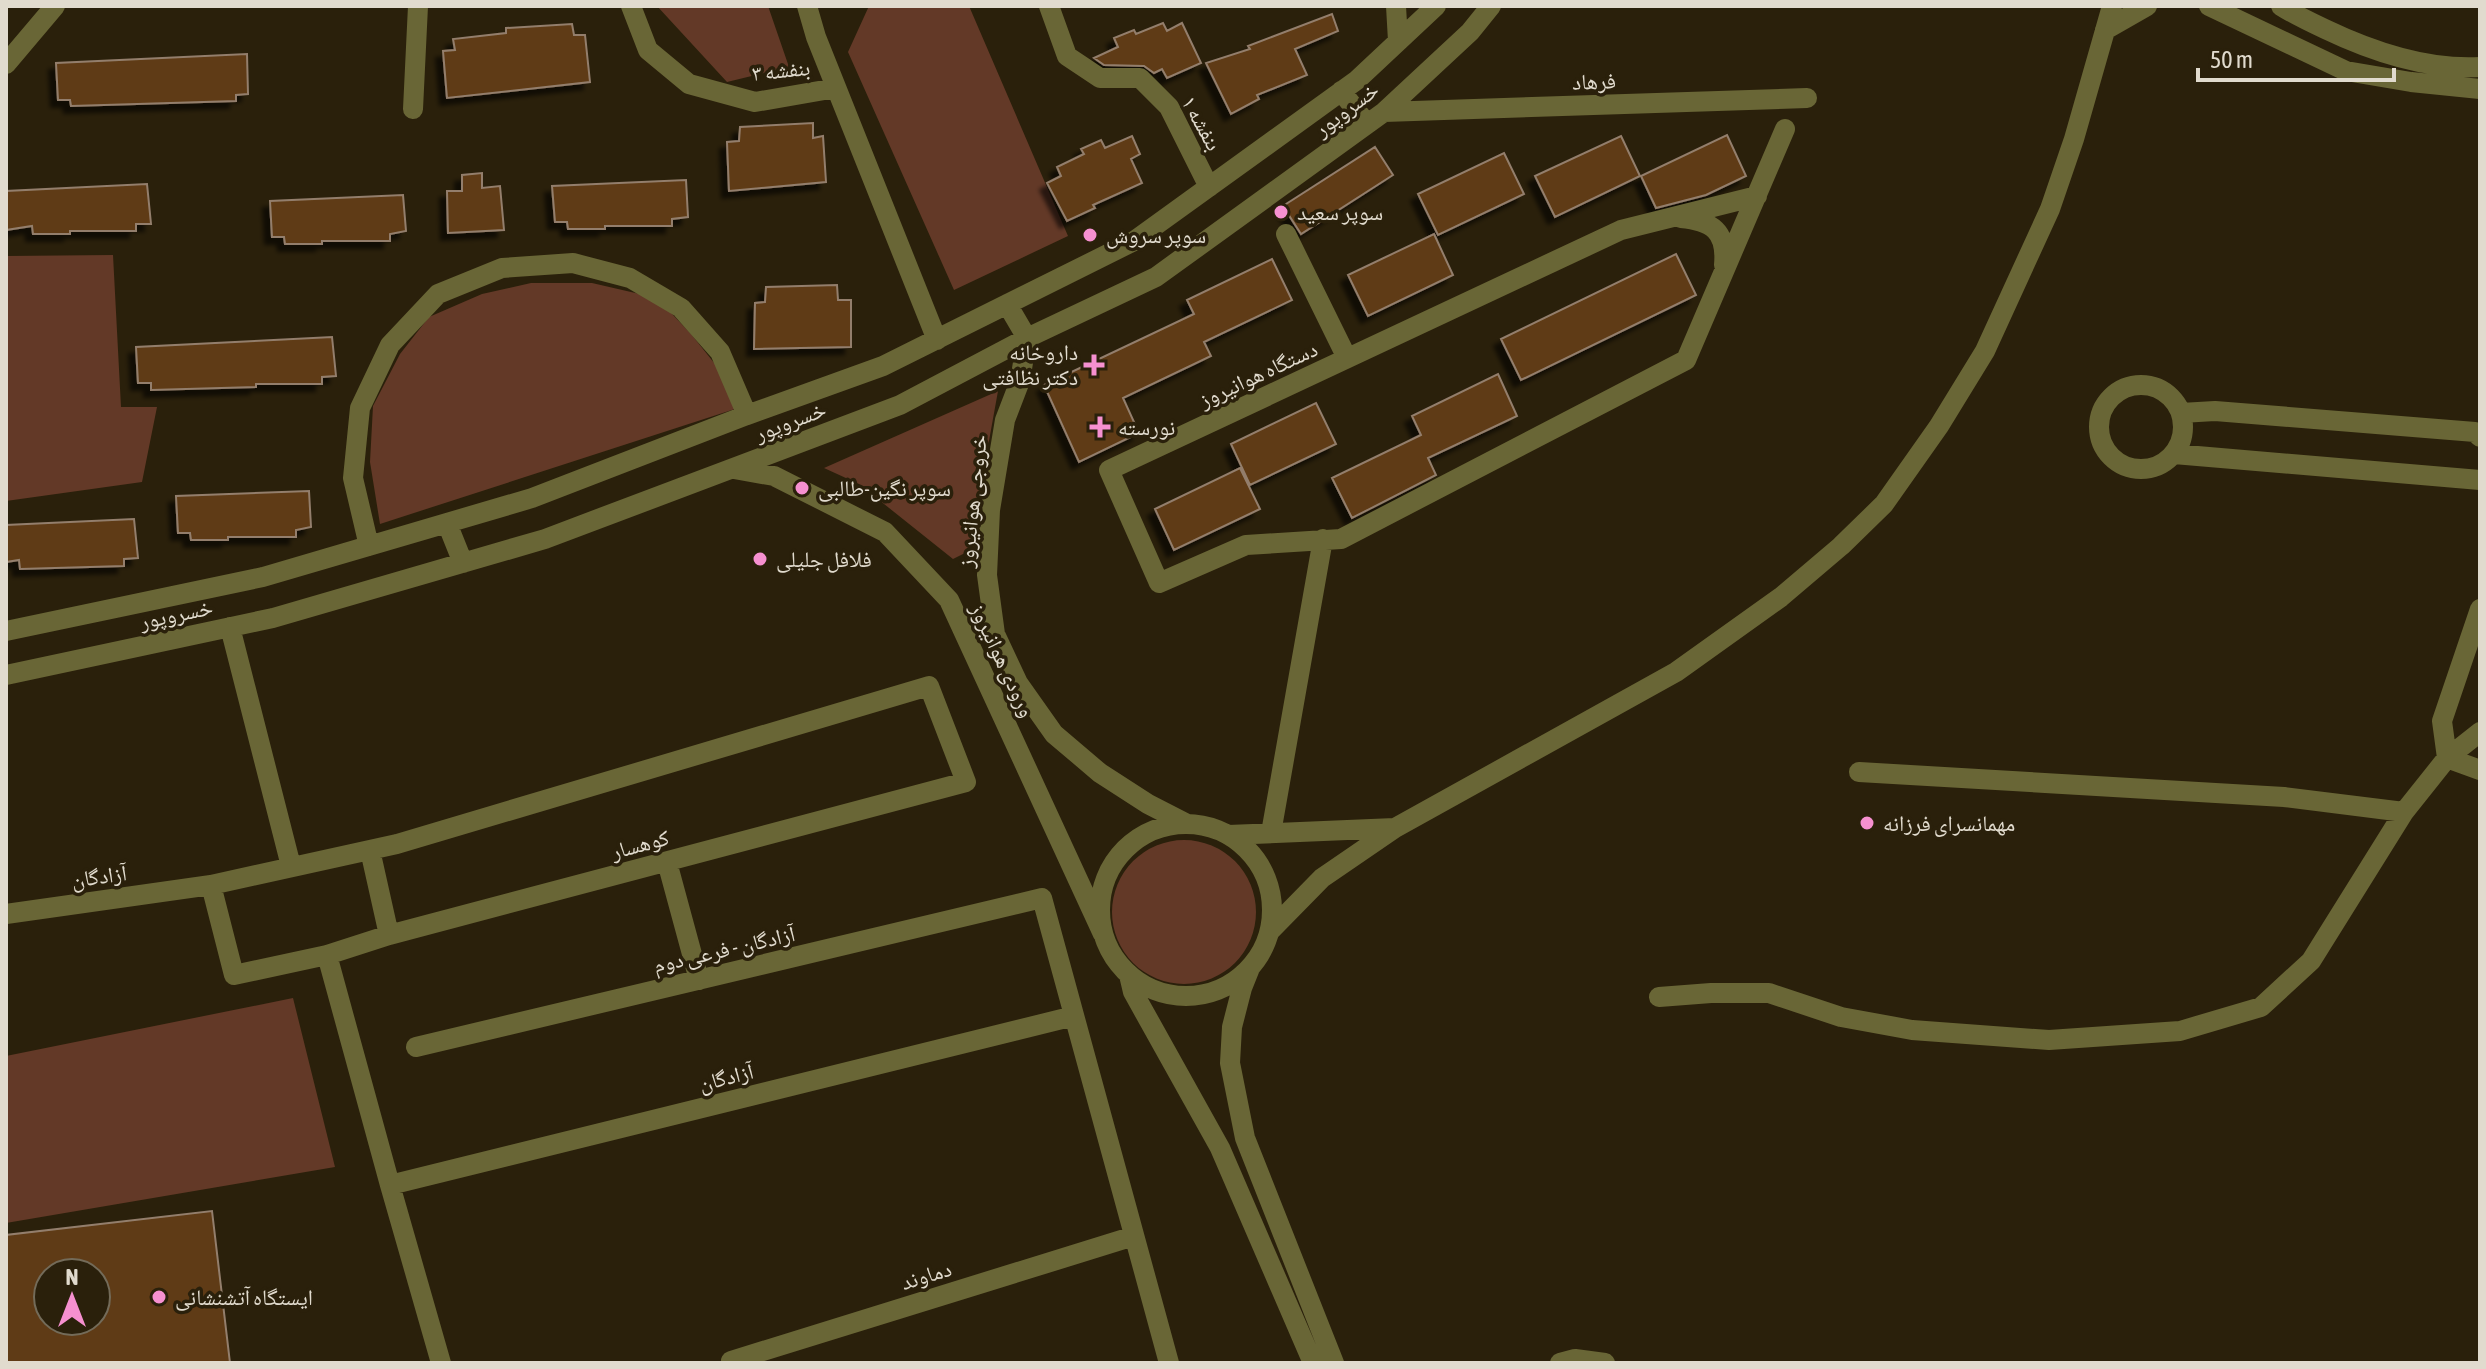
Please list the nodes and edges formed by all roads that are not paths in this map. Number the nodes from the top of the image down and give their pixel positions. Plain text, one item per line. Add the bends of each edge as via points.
1 (55, 6) edge
2 (418, 6) edge
3 (631, 6) edge
4 (807, 6) edge
5 (1049, 6) edge
6 (1396, 6) edge
7 (1436, 6) edge
8 (1491, 6) edge
9 (2112, 6) edge
10 (2147, 6) edge
11 (2209, 6) edge
12 (2281, 6) edge
13 (2105, 30) junction
14 (1398, 41) junction
15 (6, 64) edge
16 (2480, 67) edge
17 (836, 88) junction
18 (2480, 89) edge
19 (1341, 91) junction
20 (1807, 98) dead end
21 (413, 109) dead end
22 (1376, 118) junction
23 (1785, 129) dead end
24 (1209, 187) junction
25 (1757, 196) junction
26 (1673, 217) junction
27 (1286, 234) dead end
28 (1722, 278) junction
29 (1007, 304) junction
30 (1027, 338) junction
31 (937, 340) junction
32 (1347, 358) junction
33 (2181, 413) junction
34 (747, 415) junction
35 (2480, 437) edge
36 (2174, 454) junction
37 (730, 469) junction
38 (2480, 480) edge
39 (447, 523) junction
40 (1323, 539) junction
41 (369, 546) junction
42 (463, 563) junction
43 (2480, 609) edge
44 (230, 627) junction
45 (6, 631) edge
46 (6, 675) edge
47 (929, 686) joint
48 (2480, 732) edge
49 (2447, 758) junction
50 (2480, 770) edge
51 (1859, 772) dead end
52 (2404, 812) junction
53 (1187, 824) junction
54 (1395, 828) junction
55 (1271, 833) junction
56 (1228, 835) junction
57 (370, 850) junction
58 (667, 862) junction
59 (291, 866) junction
60 (211, 885) junction
61 (6, 914) edge
62 (1270, 931) junction
63 (1103, 934) junction
64 (389, 935) junction
65 (327, 955) junction
66 (1252, 966) junction
67 (1129, 975) junction
68 (699, 980) junction
69 (1659, 997) dead end
70 (1074, 1016) junction
71 (416, 1047) dead end
72 (390, 1185) junction
73 (1134, 1236) junction
74 (729, 1362) edge
75 (441, 1363) edge
76 (1169, 1363) edge
77 (1313, 1363) edge
78 (1334, 1363) edge
79 (1560, 1363) edge
80 (1605, 1363) edge

1 - 15 street
2 - 21 street
3 - 17 street, بنفشه ۳ via 648,50 689,84 755,102
4 - 17 street
5 - 24 street, بنفشه ۱ via 1067,56 1100,78 1140,78 1169,107
6 - 14 street
7 - 14 street, خسروپور
8 - 22 street, خسروپور
9 - 13 street
10 - 13 street
11 - 18 street via 2346,71
12 - 16 street via 2366,48 2410,60
13 - 54 street via 2050,209 1985,351 1884,504 1781,597 1676,672
14 - 19 street, خسروپور
17 - 31 street
19 - 22 street
19 - 24 street, خسروپور
20 - 22 street, فرهاد
22 - 30 street, خسروپور via 1156,277
23 - 25 street, دستگاه هوانیروز
24 - 29 street, خسروپور via 1134,241
25 - 26 street, دستگاه هوانیروز
25 - 28 street, دستگاه هوانیروز
26 - 28 street, دستگاه هوانیروز via 1713,226 1723,240
26 - 32 street, دستگاه هوانیروز via 1621,230
27 - 32 street, دستگاه هوانیروز
28 - 40 street, دستگاه هوانیروز via 1686,360 1341,539
29 - 30 street
29 - 31 street, خسروپور
30 - 37 street, خسروپور via 900,405
30 - 53 street, خروجی هوانیروز via 1020,381 1005,420 990,510 987,575 995,634 1018,683 1054,734 1100,773
31 - 34 street, خسروپور via 883,366
32 - 40 street, دستگاه هوانیروز via 1109,470 1159,583 1246,545
33 - 35 street via 2215,411 2475,432
33 - 36 street via 2184,427
33 - 36 street via 2164,392 2137,385 2112,396 2099,420 2103,447 2123,466 2151,469
34 - 39 street, خسروپور via 532,498
34 - 41 street via 720,352 681,308 630,278 573,263 502,268 438,294 390,345 360,408 353,478
36 - 38 street
37 - 42 street, خسروپور via 545,539
37 - 63 street, ورودی هوانیروز via 774,476 885,532 949,600
39 - 41 street, خسروپور
39 - 42 street
40 - 55 street
41 - 45 street, خسروپور via 263,577
42 - 44 street, خسروپور
43 - 49 street via 2442,721
44 - 46 street, خسروپور
44 - 59 street
47 - 57 street, آزادگان
47 - 58 street, کوهسار via 966,782
48 - 49 street
49 - 50 street
49 - 52 street
51 - 52 street via 2270,796
52 - 69 street via 2311,961 2261,1007 2180,1031 2049,1040 1912,1030 1841,1017 1769,993
53 - 56 street
53 - 63 street via 1149,833 1118,858 1102,894
54 - 55 street
54 - 62 street via 1322,878
55 - 56 street
56 - 62 street via 1253,855 1265,876 1272,899
57 - 59 street, آزادگان
57 - 64 street
58 - 64 street, کوهسار
58 - 68 street
59 - 60 street, آزادگان
60 - 61 street, آزادگان
60 - 65 street, کوهسار via 234,975
62 - 66 street
63 - 67 street
64 - 65 street, کوهسار
65 - 72 street
66 - 67 street via 1221,989 1202,995 1164,993
66 - 78 street via 1232,1027 1230,1063 1245,1138
67 - 77 street via 1133,992 1220,1148
68 - 70 street, آزادگان - فرعی دوم via 1042,898
68 - 71 street, آزادگان - فرعی دوم
70 - 72 street, آزادگان
70 - 73 street
72 - 75 street
73 - 74 street, دماوند
73 - 76 street
79 - 80 street

